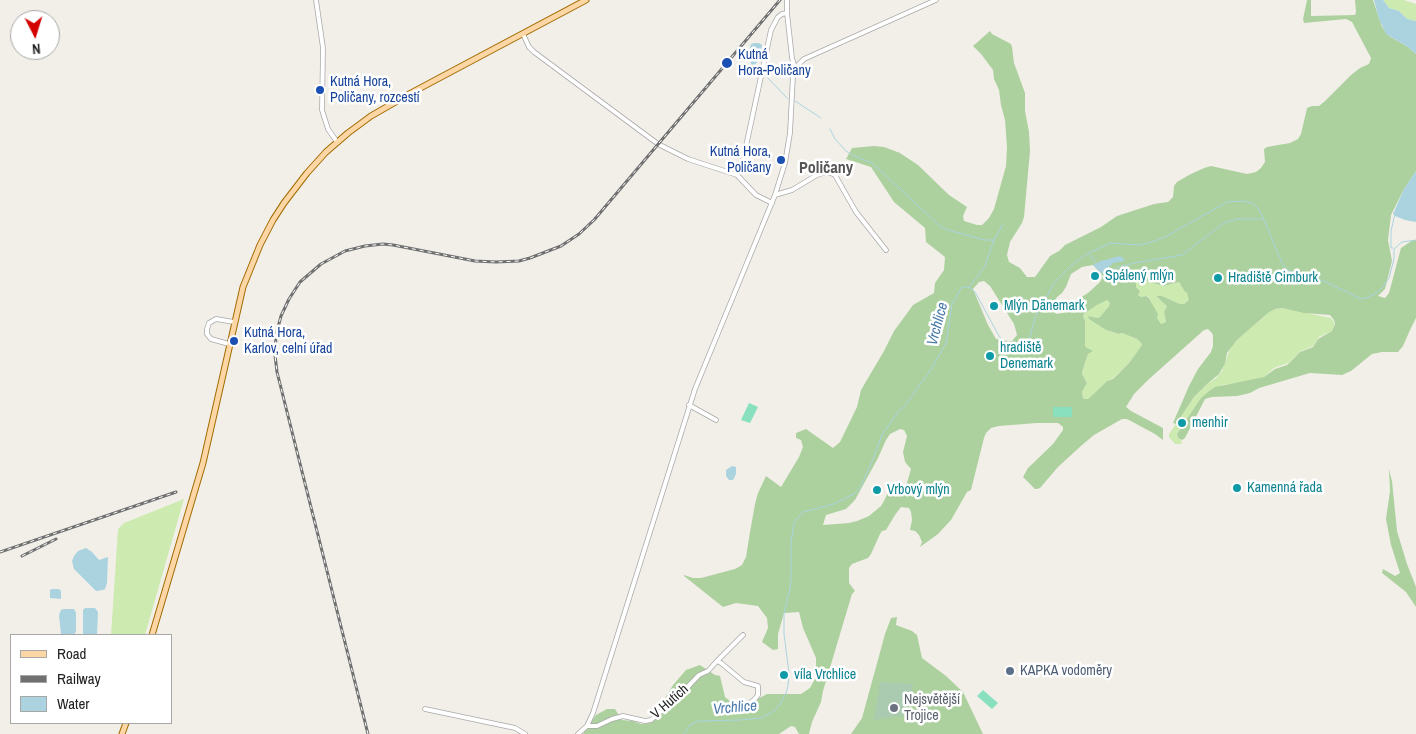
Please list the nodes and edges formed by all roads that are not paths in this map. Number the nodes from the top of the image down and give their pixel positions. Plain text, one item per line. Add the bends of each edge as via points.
1 (316, 0) edge
2 (586, 0) edge
3 (786, 0) edge
4 (936, 0) edge
5 (787, 13) junction
6 (523, 34) junction
7 (795, 68) junction
8 (337, 142) junction
9 (737, 175) junction
10 (775, 195) junction
11 (772, 203) junction
12 (886, 250) dead end
13 (234, 322) junction
14 (230, 344) junction
15 (690, 405) junction
16 (716, 420) dead end
17 (152, 634) edge
18 (742, 635) dead end
19 (717, 661) junction
20 (736, 706) dead end
21 (424, 709) dead end
22 (587, 726) junction
23 (525, 734) edge
24 (578, 734) edge

1 - 8 street via 323,48 322,110 328,129
2 - 6 main road
3 - 5 street
4 - 7 street via 804,59
5 - 7 street
5 - 9 street via 778,17 771,30
6 - 8 main road via 389,105
6 - 9 street via 534,52 658,144 688,160
7 - 10 street via 790,133
8 - 13 main road via 307,173 273,220 249,270
9 - 11 street via 756,195
10 - 11 street
10 - 12 street via 792,190 817,175 831,173
11 - 15 street
13 - 14 main road
13 - 14 street via 216,319 207,328 210,338
14 - 17 main road via 200,471
15 - 16 street
15 - 22 street
18 - 19 street, V Hutích
19 - 20 street via 744,682 758,686 754,700
19 - 22 street, V Hutích via 651,720 645,722 623,716 597,726
21 - 23 street via 515,728
22 - 24 street

